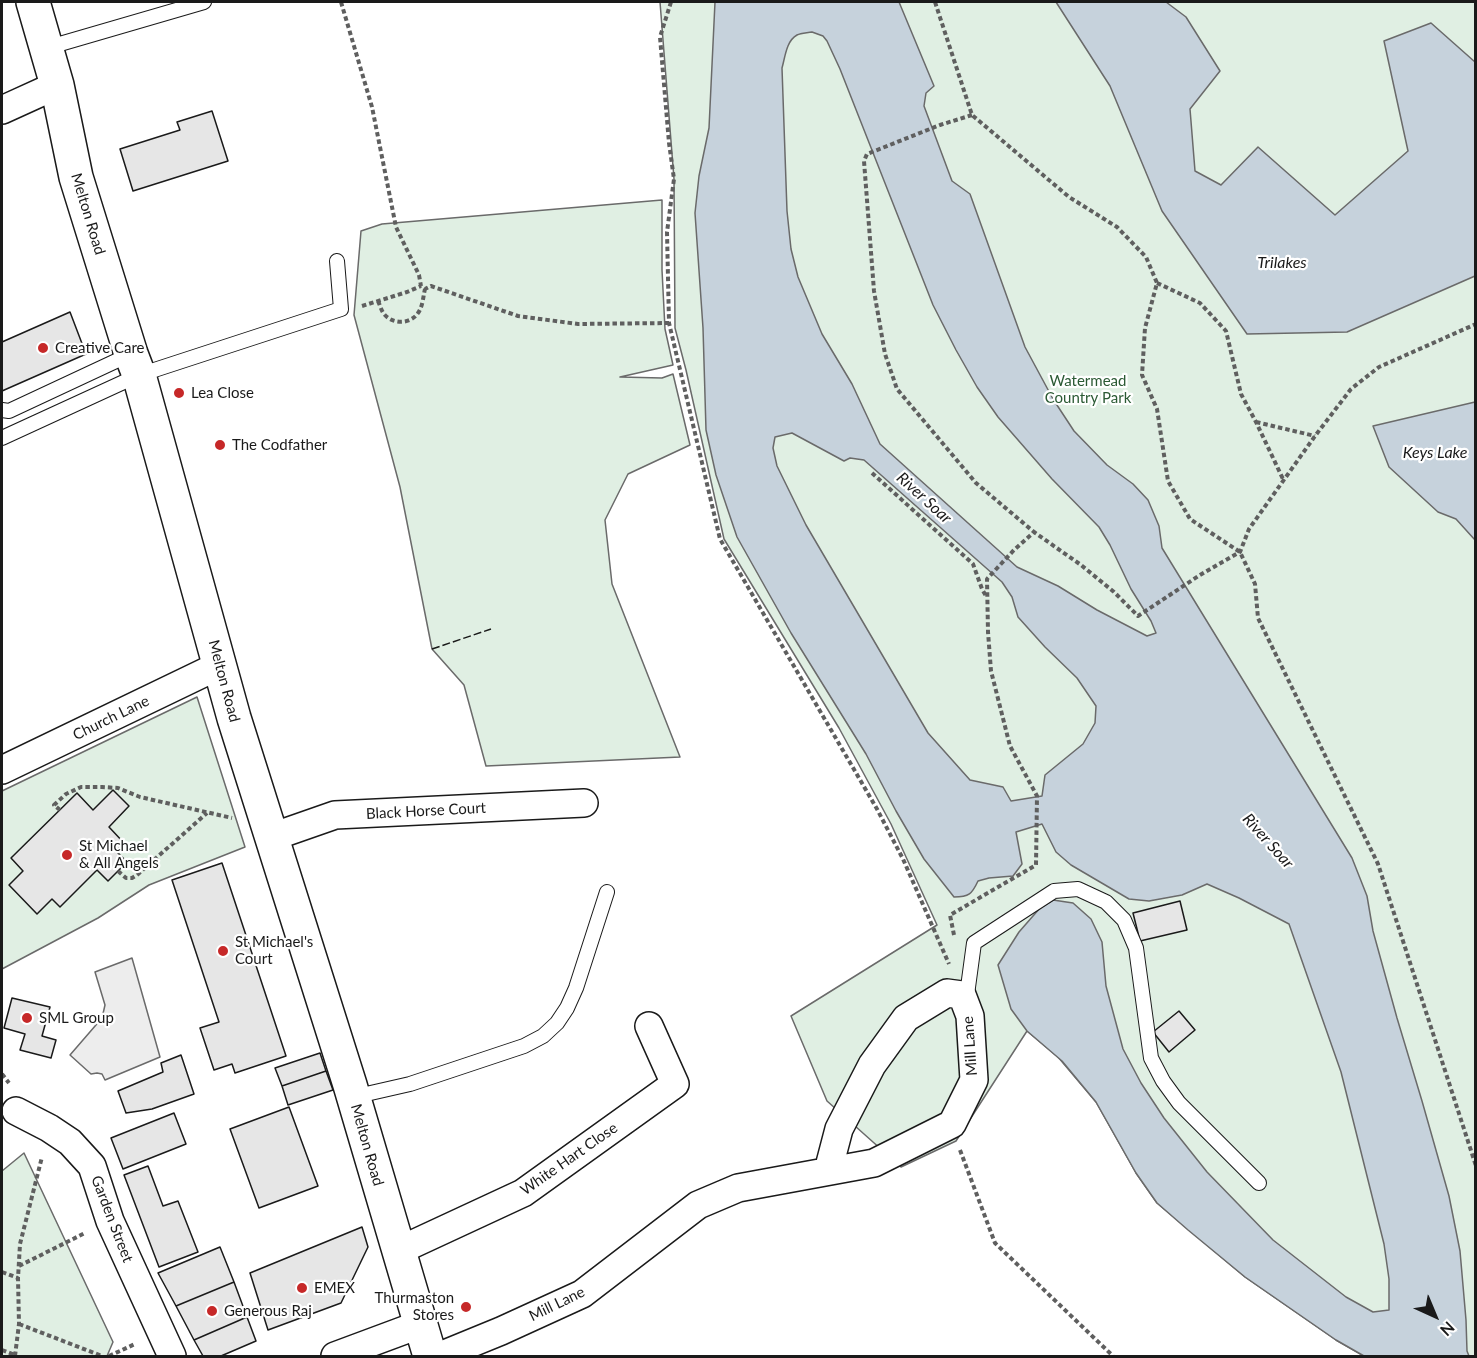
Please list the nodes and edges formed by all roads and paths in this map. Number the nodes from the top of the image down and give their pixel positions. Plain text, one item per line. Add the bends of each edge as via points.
1 (33, 2) edge
2 (204, 2) edge
3 (341, 2) edge
4 (671, 2) edge
5 (935, 2) edge
6 (46, 48) junction
7 (57, 85) junction
8 (2, 110) edge
9 (972, 115) junction
10 (337, 261) dead end
11 (1157, 283) junction
12 (423, 287) junction
13 (378, 301) junction
14 (355, 308) dead end
15 (669, 323) junction
16 (1476, 324) edge
17 (135, 364) junction
18 (2, 410) edge
19 (1256, 422) junction
20 (1315, 436) junction
21 (2, 438) edge
22 (872, 473) dead end
23 (1284, 480) junction
24 (1034, 532) junction
25 (1240, 552) junction
26 (987, 597) junction
27 (220, 665) junction
28 (2, 770) edge
29 (584, 803) dead end
30 (60, 810) dead end
31 (207, 812) junction
32 (1036, 825) dead end
33 (270, 831) junction
34 (118, 871) dead end
35 (607, 892) dead end
36 (964, 999) junction
37 (649, 1026) dead end
38 (353, 1097) junction
39 (16, 1111) dead end
40 (952, 1124) junction
41 (49, 1128) junction
42 (1476, 1166) edge
43 (828, 1171) junction
44 (1258, 1183) dead end
45 (110, 1221) junction
46 (399, 1251) junction
47 (19, 1266) junction
48 (2, 1272) edge
49 (18, 1278) junction
50 (19, 1324) junction
51 (421, 1324) junction
52 (2, 1350) edge
53 (15, 1356) edge
54 (102, 1356) edge
55 (172, 1356) edge
56 (335, 1356) edge
57 (430, 1356) edge
58 (440, 1356) edge
59 (1113, 1356) edge

1 - 6 street, Melton Road
2 - 6 lane
3 - 12 path via 372,107 396,227
4 - 15 path via 660,38 674,179 667,232
5 - 9 path
6 - 7 street, Melton Road
7 - 8 street
7 - 17 street, Melton Road via 76,177
9 - 11 path via 1069,196 1117,227 1146,257
9 - 24 path via 867,154 864,161 874,291 885,354 897,388 976,483
10 - 17 lane via 341,309
11 - 19 path via 1200,303 1226,331 1241,394
11 - 25 path via 1145,328 1142,375 1158,409 1168,482 1190,519
12 - 13 path
12 - 13 path via 422,306 412,319 392,320
12 - 15 path via 431,286 518,316 578,324
13 - 14 path
15 - 36 path via 720,539 877,809
16 - 20 path via 1379,367 1351,389
17 - 18 lane via 9,411
17 - 21 lane
17 - 27 street, Melton Road
19 - 20 path
19 - 23 path
20 - 23 path
22 - 26 path via 973,564
23 - 25 path via 1249,529
24 - 25 path via 1114,592 1138,616
24 - 26 path via 987,579
25 - 42 path via 1255,584 1258,618 1378,864
26 - 32 path via 991,671 1010,747 1037,796
27 - 28 street, Church Lane
27 - 33 street, Melton Road
29 - 33 street, Black Horse Court via 335,815
30 - 31 path via 54,805 66,794 81,787 102,787
31 - 33 path
31 - 34 path via 137,875 126,878
33 - 38 street, Melton Road
35 - 38 lane via 576,988 567,1008 543,1036 410,1084
36 - 40 street, Mill Lane via 970,1016 974,1080
36 - 43 street, Mill Lane via 947,993 906,1018 872,1065 840,1130
36 - 44 lane via 974,944 1054,891 1078,889 1106,902 1125,920 1136,948 1152,1058 1163,1081 1179,1103
37 - 46 street, White Hart Close via 675,1084 523,1194
38 - 46 street, Melton Road
39 - 41 street, Garden Street
40 - 43 street, Mill Lane via 874,1163
40 - 59 path via 995,1243
41 - 45 street, Garden Street via 70,1142 92,1167
41 - 47 path via 20,1244
43 - 58 street, Mill Lane via 738,1188 698,1205 582,1294
45 - 47 path
45 - 55 street, Garden Street
46 - 51 street, Melton Road
47 - 49 path
48 - 49 path
49 - 50 path
50 - 53 path
50 - 54 path
51 - 56 street
51 - 57 street, Melton Road
52 - 53 path

